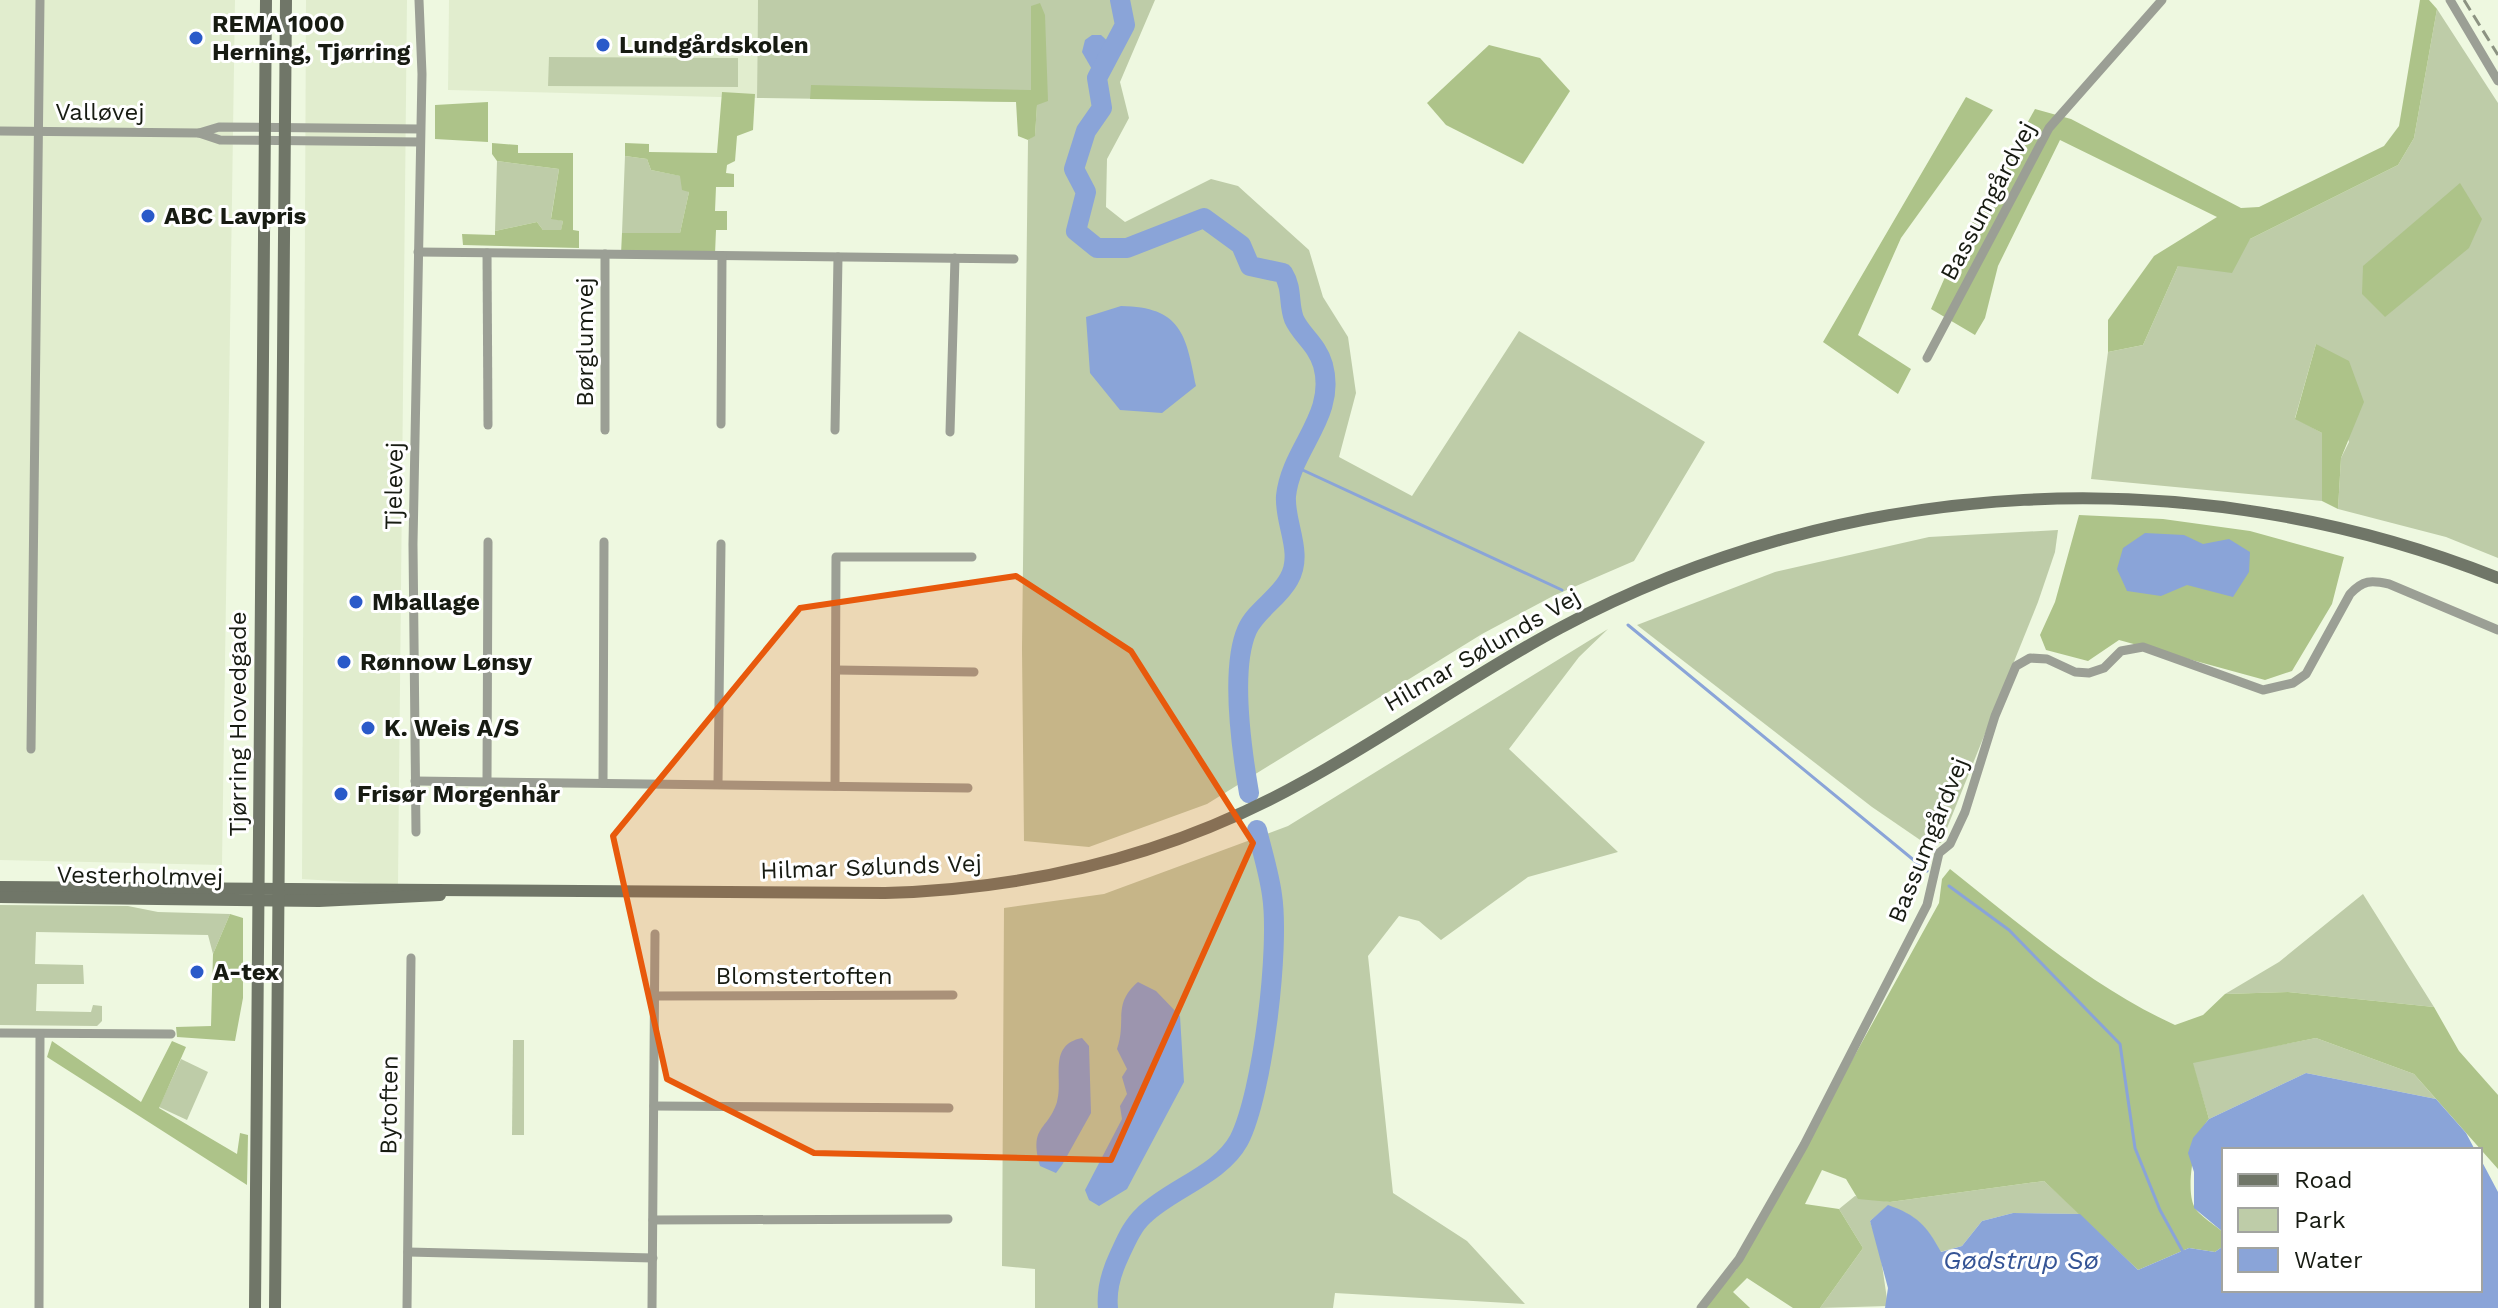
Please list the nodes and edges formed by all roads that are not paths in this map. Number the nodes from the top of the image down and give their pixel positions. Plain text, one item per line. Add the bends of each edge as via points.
1 (40, 0) edge
2 (266, 0) edge
3 (286, 0) edge
4 (419, 0) edge
5 (2162, 0) edge
6 (2450, 0) edge
7 (2498, 81) edge
8 (420, 129) junction
9 (0, 131) edge
10 (41, 132) junction
11 (264, 134) junction
12 (284, 134) junction
13 (420, 142) junction
14 (418, 252) junction
15 (487, 253) junction
16 (605, 254) junction
17 (722, 256) junction
18 (838, 257) junction
19 (955, 258) junction
20 (1014, 259) dead end
21 (1927, 358) dead end
22 (721, 424) dead end
23 (488, 425) dead end
24 (605, 430) dead end
25 (835, 430) dead end
26 (950, 432) dead end
27 (488, 542) dead end
28 (604, 542) dead end
29 (721, 544) dead end
30 (972, 557) dead end
31 (2498, 578) edge
32 (2498, 630) edge
33 (836, 670) junction
34 (974, 672) dead end
35 (31, 749) dead end
36 (415, 781) junction
37 (487, 781) junction
38 (603, 783) junction
39 (718, 784) junction
40 (835, 786) junction
41 (968, 788) dead end
42 (416, 832) dead end
43 (0, 887) edge
44 (258, 894) junction
45 (279, 894) junction
46 (0, 897) edge
47 (655, 934) dead end
48 (411, 958) dead end
49 (953, 995) dead end
50 (655, 996) junction
51 (0, 1033) edge
52 (40, 1034) junction
53 (171, 1034) dead end
54 (654, 1106) junction
55 (949, 1108) dead end
56 (948, 1219) dead end
57 (653, 1220) junction
58 (408, 1252) junction
59 (653, 1258) junction
60 (39, 1308) edge
61 (255, 1308) edge
62 (275, 1308) edge
63 (407, 1308) edge
64 (652, 1308) edge
65 (1701, 1308) edge

1 - 10 street
2 - 11 street, Tjørring Hovedgade
3 - 12 street, Tjørring Hovedgade
4 - 8 street, Tjelevej
5 - 21 street, Bassumgårdvej via 2049,128
6 - 7 street
8 - 12 street
8 - 13 street, Tjelevej
9 - 10 street, Valløvej
10 - 11 street, Valløvej via 199,133 219,127
10 - 35 street
11 - 12 street
11 - 44 street, Tjørring Hovedgade
12 - 13 street
12 - 45 street, Tjørring Hovedgade
13 - 14 street, Tjelevej
14 - 15 street, Børglumvej
14 - 36 street, Tjelevej
15 - 16 street, Børglumvej
15 - 23 street
16 - 17 street, Børglumvej
16 - 24 street, Børglumvej
17 - 18 street, Børglumvej
17 - 22 street
18 - 19 street, Børglumvej
18 - 25 street
19 - 20 street, Børglumvej
19 - 26 street
27 - 37 street
28 - 38 street
29 - 39 street
30 - 33 street via 836,557
31 - 45 street, Hilmar Sølunds Vej via 2356,532 2213,505 2069,497 1923,509 1781,538 1644,587 1536,641 1265,803 1176,842 1100,866 1012,883 919,892
32 - 65 street, Bassumgårdvej via 2371,580 2350,594 2306,674 2280,687 2263,690 2143,647 2121,651 2104,668 2089,673 2047,659 2030,658 2016,666 1965,812 1950,844 1939,853 1927,905 1804,1145 1739,1259
33 - 34 street
33 - 40 street
36 - 37 street
36 - 42 street, Tjelevej
37 - 38 street
38 - 39 street
39 - 40 street
40 - 41 street
43 - 44 street, Vesterholmvej
44 - 45 street, Vesterholmvej
44 - 46 street, Vesterholmvej
44 - 61 street, Tjørring Hovedgade
45 - 62 street, Tjørring Hovedgade
47 - 50 street
48 - 58 street, Bytoften
49 - 50 street, Blomstertoften
50 - 54 street
51 - 52 street
52 - 53 street
52 - 60 street
54 - 55 street
54 - 57 street
56 - 57 street
57 - 59 street
58 - 59 street
58 - 63 street, Bytoften
59 - 64 street

